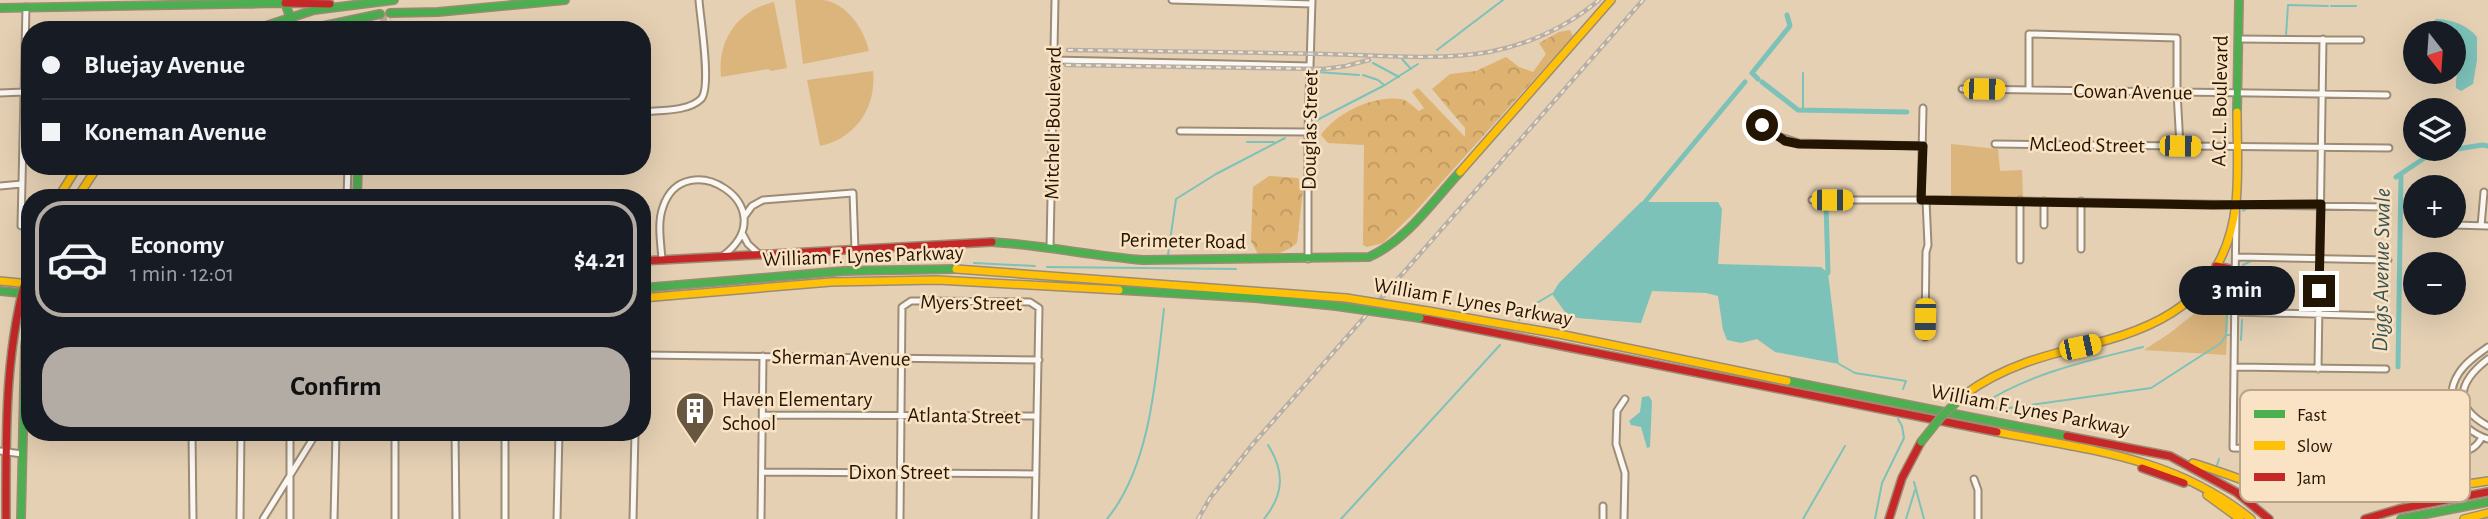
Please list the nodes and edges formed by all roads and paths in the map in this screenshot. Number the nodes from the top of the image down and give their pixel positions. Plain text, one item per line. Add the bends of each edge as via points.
1 (394, 0) edge
2 (565, 0) edge
3 (699, 0) edge
4 (1055, 0) edge
5 (1171, 0) edge
6 (1611, 0) edge
7 (2239, 0) edge
8 (1220, 1) edge
9 (1261, 1) edge
10 (1312, 2) edge
11 (285, 3) junction
12 (352, 4) junction
13 (487, 4) edge
14 (337, 6) junction
15 (26, 7) junction
16 (0, 8) edge
17 (292, 16) junction
18 (391, 16) tunnel mouth
19 (380, 17) tunnel mouth
20 (352, 20) junction
21 (26, 21) edge
22 (278, 21) edge
23 (293, 21) edge
24 (347, 21) edge
25 (2239, 39) junction
26 (2323, 39) junction
27 (2361, 40) dead end
28 (1054, 61) junction
29 (1310, 65) junction
30 (1962, 89) dead end
31 (2029, 90) junction
32 (21, 92) edge
33 (2177, 92) junction
34 (0, 93) edge
35 (2239, 93) junction
36 (2323, 95) junction
37 (2387, 95) dead end
38 (1923, 108) dead end
39 (651, 111) edge
40 (1750, 116) dead end
41 (1180, 131) dead end
42 (1308, 132) junction
43 (1995, 144) dead end
44 (1923, 146) junction
45 (2180, 146) junction
46 (2237, 147) junction
47 (2322, 148) junction
48 (2389, 148) dead end
49 (22, 175) edge
50 (22, 184) junction
51 (0, 186) edge
52 (22, 189) edge
53 (2484, 192) dead end
54 (1812, 200) dead end
55 (1924, 200) junction
56 (2020, 200) junction
57 (2044, 201) junction
58 (2081, 201) junction
59 (2236, 203) junction
60 (2321, 204) junction
61 (2384, 206) dead end
62 (744, 217) junction
63 (2044, 225) dead end
64 (2466, 225) edge
65 (2485, 226) edge
66 (742, 233) junction
67 (1050, 247) junction
68 (2081, 249) dead end
69 (855, 250) junction
70 (761, 256) junction
71 (721, 257) junction
72 (2237, 257) junction
73 (1308, 259) junction
74 (2319, 259) junction
75 (662, 260) junction
76 (2020, 260) dead end
77 (2388, 260) dead end
78 (651, 261) edge
79 (2214, 269) junction
80 (2236, 279) junction
81 (0, 281) edge
82 (21, 283) edge
83 (2224, 285) junction
84 (651, 287) edge
85 (2200, 290) junction
86 (0, 291) edge
87 (20, 293) joint
88 (651, 297) edge
89 (2236, 303) junction
90 (2235, 312) junction
91 (2319, 314) junction
92 (2384, 316) dead end
93 (1925, 337) dead end
94 (2488, 347) edge
95 (651, 355) edge
96 (763, 356) junction
97 (902, 359) junction
98 (2488, 359) edge
99 (1039, 360) junction
100 (2235, 368) junction
101 (2318, 369) junction
102 (2386, 369) dead end
103 (2454, 390) edge
104 (2464, 390) edge
105 (1625, 399) dead end
106 (2470, 412) edge
107 (764, 415) junction
108 (901, 415) junction
109 (1037, 416) junction
110 (2472, 416) joint
111 (2488, 426) edge
112 (2470, 428) edge
113 (2485, 438) edge
114 (23, 441) edge
115 (192, 441) edge
116 (241, 441) edge
117 (290, 441) edge
118 (311, 441) edge
119 (336, 441) edge
120 (395, 441) edge
121 (455, 441) edge
122 (505, 441) edge
123 (559, 441) edge
124 (635, 441) edge
125 (2044, 441) junction
126 (2240, 448) edge
127 (2470, 450) edge
128 (4, 451) edge
129 (22, 454) junction
130 (2170, 456) junction
131 (291, 471) junction
132 (901, 471) junction
133 (762, 472) junction
134 (1036, 474) junction
135 (2240, 478) edge
136 (1974, 480) dead end
137 (2488, 481) edge
138 (2470, 483) edge
139 (2488, 492) edge
140 (2240, 495) edge
141 (2470, 495) edge
142 (2248, 502) edge
143 (2436, 502) edge
144 (2488, 502) edge
145 (1603, 506) dead end
146 (2488, 513) edge
147 (6, 519) edge
148 (21, 519) edge
149 (193, 519) edge
150 (240, 519) edge
151 (263, 519) edge
152 (290, 519) edge
153 (334, 519) edge
154 (394, 519) edge
155 (456, 519) edge
156 (505, 519) edge
157 (557, 519) edge
158 (633, 519) edge
159 (761, 519) edge
160 (900, 519) edge
161 (1035, 519) edge
162 (1603, 519) edge
163 (1624, 519) edge
164 (1889, 519) edge
165 (1978, 519) edge
166 (2240, 519) edge
167 (2251, 519) edge
168 (2269, 519) edge
169 (2365, 519) edge
170 (2401, 519) edge
171 (2464, 519) edge

1 - 12 main road
2 - 13 main road
3 - 39 street via 705,93 691,105
4 - 28 street, Mitchell Boulevard
5 - 8 street
6 - 73 main road, Perimeter Road via 1388,248 1369,257
7 - 25 main road, A.C.L. Boulevard
8 - 9 street
9 - 10 street
10 - 29 street, Douglas Street
11 - 14 main road
11 - 15 main road
11 - 17 main road
12 - 14 main road
12 - 20 main road
13 - 18 main road
14 - 17 main road
15 - 16 main road
15 - 21 street
17 - 22 main road
17 - 23 main road
19 - 20 main road
20 - 24 main road
25 - 26 street
25 - 35 main road, A.C.L. Boulevard
26 - 27 street
26 - 36 street
28 - 29 street
28 - 67 street, Mitchell Boulevard
29 - 42 street, Douglas Street
30 - 31 street, Cowan Avenue
31 - 33 street, Cowan Avenue
31 - 33 street via 2029,34 2177,38
32 - 34 street
33 - 35 street, Cowan Avenue
33 - 45 street
35 - 36 street, Cowan Avenue
35 - 46 main road, A.C.L. Boulevard
36 - 37 street, Cowan Avenue
36 - 47 street
38 - 44 street
40 - 44 street via 1774,135 1799,144
41 - 42 street
42 - 73 street, Douglas Street
43 - 45 street, McLeod Street
44 - 55 street
45 - 46 street, McLeod Street
46 - 47 street, McLeod Street
46 - 59 main road, A.C.L. Boulevard
47 - 48 street, McLeod Street
47 - 60 street
49 - 50 street
50 - 51 street
50 - 52 street
53 - 65 street
54 - 55 street
55 - 56 street
55 - 93 street via 1928,245
56 - 57 street
56 - 76 street
57 - 58 street
57 - 63 street
58 - 59 street
58 - 68 street
59 - 60 street
59 - 72 street, A.C.L. Boulevard
59 - 79 main road, A.C.L. Boulevard
60 - 61 street
60 - 74 street
62 - 66 street
62 - 69 street via 763,200 852,194
62 - 75 street via 730,191 716,182 681,185 663,204
64 - 65 street
66 - 70 street
66 - 71 street
67 - 69 main road, Perimeter Road via 993,242
67 - 73 main road, Perimeter Road via 1143,260
69 - 70 main road, Perimeter Road
70 - 71 main road, Perimeter Road
71 - 75 main road, Perimeter Road
72 - 74 street
72 - 80 street, A.C.L. Boulevard
74 - 77 street
74 - 91 street
75 - 78 main road, Perimeter Road
79 - 80 main road via 2230,269
79 - 83 street
79 - 85 main road, A.C.L. Boulevard
80 - 89 street, A.C.L. Boulevard
81 - 82 main road
83 - 85 main road via 2214,283
83 - 89 street
84 - 130 main road, William F. Lynes Parkway, bridge via 844,271 958,269 1346,298 1559,334
85 - 164 main road, bridge via 2146,329 2014,365 1964,395 1921,442 1902,478
86 - 87 main road
87 - 128 main road via 10,345
88 - 125 main road, William F. Lynes Parkway, bridge via 831,282 937,280 1336,306 1420,318
89 - 90 street, A.C.L. Boulevard
90 - 91 street
90 - 100 street, A.C.L. Boulevard
91 - 92 street
91 - 101 street
94 - 103 street via 2465,366
95 - 96 street, Sherman Avenue
96 - 97 street, Sherman Avenue
96 - 107 street
97 - 99 street, Sherman Avenue
97 - 99 street, Myers Street via 902,307 911,301 925,301 1030,302 1039,308
97 - 108 street
98 - 104 street via 2467,378
99 - 109 street
100 - 101 street
100 - 126 street, A.C.L. Boulevard via 2233,448
101 - 102 street
105 - 163 street via 1617,411 1615,444 1625,472
106 - 110 street
107 - 108 street, Atlanta Street
107 - 133 street
108 - 109 street, Atlanta Street
108 - 132 street
109 - 134 street
110 - 111 street
112 - 113 street
113 - 127 street, A.C.L. Boulevard
114 - 129 main road
115 - 149 street
116 - 150 street
117 - 131 street
118 - 131 street
119 - 153 street
120 - 154 street
121 - 155 street
122 - 156 street
123 - 157 street
124 - 158 street
125 - 166 main road via 2178,480
125 - 167 main road, William F. Lynes Parkway via 2168,469 2217,494
128 - 129 street
128 - 147 main road
129 - 148 main road
130 - 135 main road
130 - 140 main road, William F. Lynes Parkway
131 - 151 street
131 - 152 street
132 - 133 street, Dixon Street
132 - 134 street, Dixon Street
132 - 160 street
133 - 159 street
134 - 161 street
136 - 165 street
137 - 138 main road
139 - 141 main road
142 - 168 main road, William F. Lynes Parkway
143 - 169 main road
144 - 170 main road
145 - 162 street
146 - 171 main road

